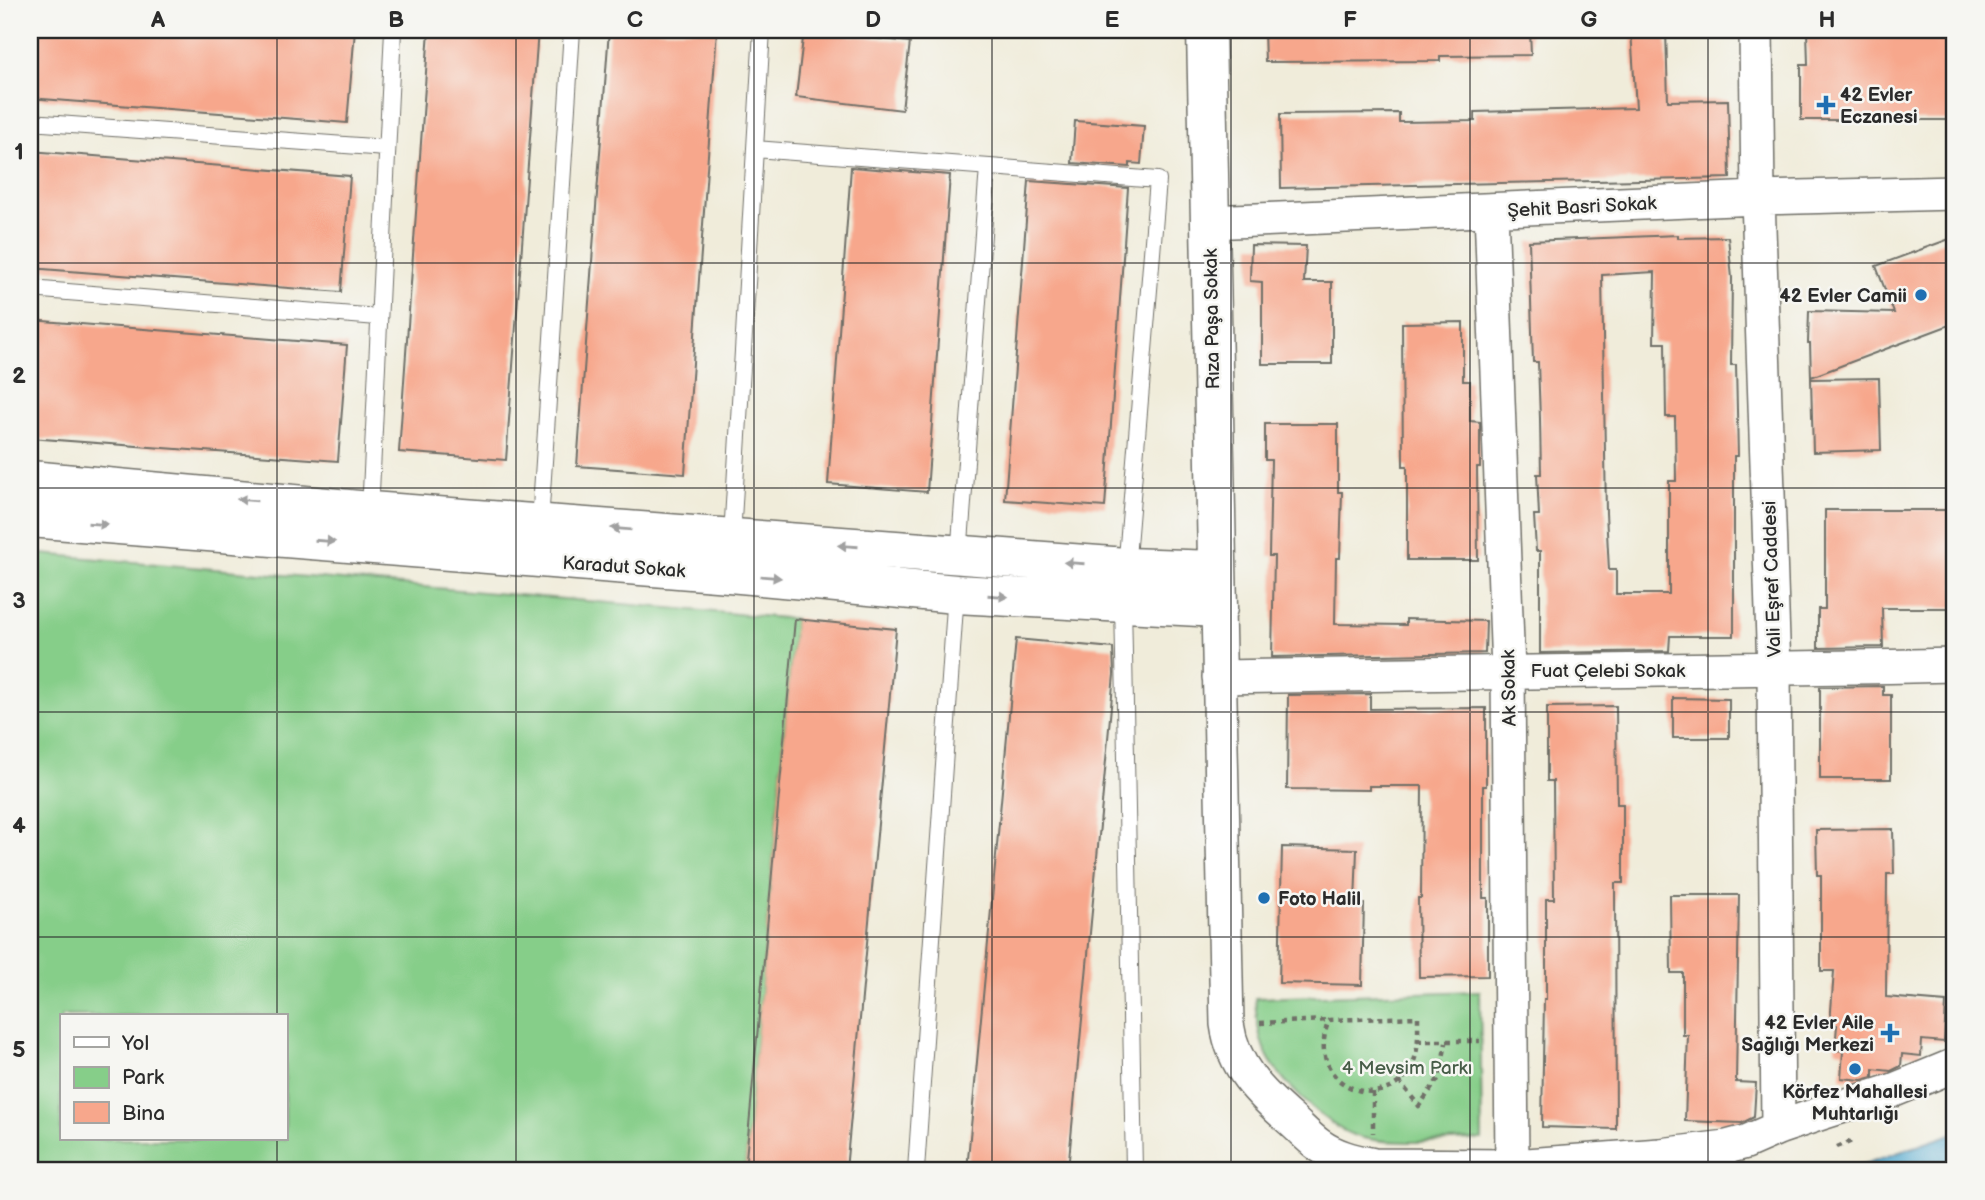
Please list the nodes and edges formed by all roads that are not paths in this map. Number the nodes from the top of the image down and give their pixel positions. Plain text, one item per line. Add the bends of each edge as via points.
1 (393, 30) edge
2 (572, 30) edge
3 (762, 30) edge
4 (1206, 30) edge
5 (1756, 30) edge
6 (30, 122) edge
7 (386, 148) junction
8 (755, 149) junction
9 (988, 167) junction
10 (1955, 193) edge
11 (1758, 198) junction
12 (1491, 210) junction
13 (1209, 222) junction
14 (30, 289) edge
15 (378, 317) junction
16 (30, 480) edge
17 (30, 519) edge
18 (369, 528) junction
19 (539, 541) junction
20 (730, 555) junction
21 (1126, 567) junction
22 (1216, 570) junction
23 (958, 574) junction
24 (1123, 605) junction
25 (1218, 608) junction
26 (1955, 665) edge
27 (1774, 670) junction
28 (1508, 671) junction
29 (1219, 677) junction
30 (1955, 1065) edge
31 (1778, 1128) junction
32 (1512, 1167) junction
33 (916, 1170) edge
34 (1135, 1170) edge

1 - 7 lane
2 - 19 lane
3 - 8 lane
4 - 13 street, Rıza Paşa Sokak
5 - 11 street, Vali Eşref Caddesi
6 - 7 lane
7 - 15 lane
8 - 9 lane
8 - 20 lane
9 - 21 lane via 1158,180
9 - 23 lane
10 - 11 street, Şehit Basri Sokak
11 - 12 street, Şehit Basri Sokak
11 - 27 street, Vali Eşref Caddesi
12 - 13 street, Şehit Basri Sokak
12 - 28 street, Ak Sokak
13 - 22 street, Rıza Paşa Sokak
14 - 15 lane
15 - 18 lane
18 -> 16 street, Karadut Sokak
17 -> 18 street, Karadut Sokak
18 - 19 street, Karadut Sokak
19 - 20 street, Karadut Sokak
20 - 23 street, Karadut Sokak
21 - 22 street, Karadut Sokak
21 -> 23 street, Karadut Sokak
21 - 24 lane
22 - 25 street, Rıza Paşa Sokak
23 -> 24 street, Karadut Sokak
23 - 33 lane
24 - 25 street, Karadut Sokak
24 - 34 lane
25 - 29 street
26 - 27 street, Fuat Çelebi Sokak
27 - 28 street, Fuat Çelebi Sokak
27 - 31 street, Vali Eşref Caddesi
28 - 29 street, Fuat Çelebi Sokak
28 - 32 street, Ak Sokak
29 - 32 street via 1227,1024 1237,1062 1268,1100 1320,1146 1353,1161
30 - 31 street
31 - 32 street via 1746,1142 1706,1150

